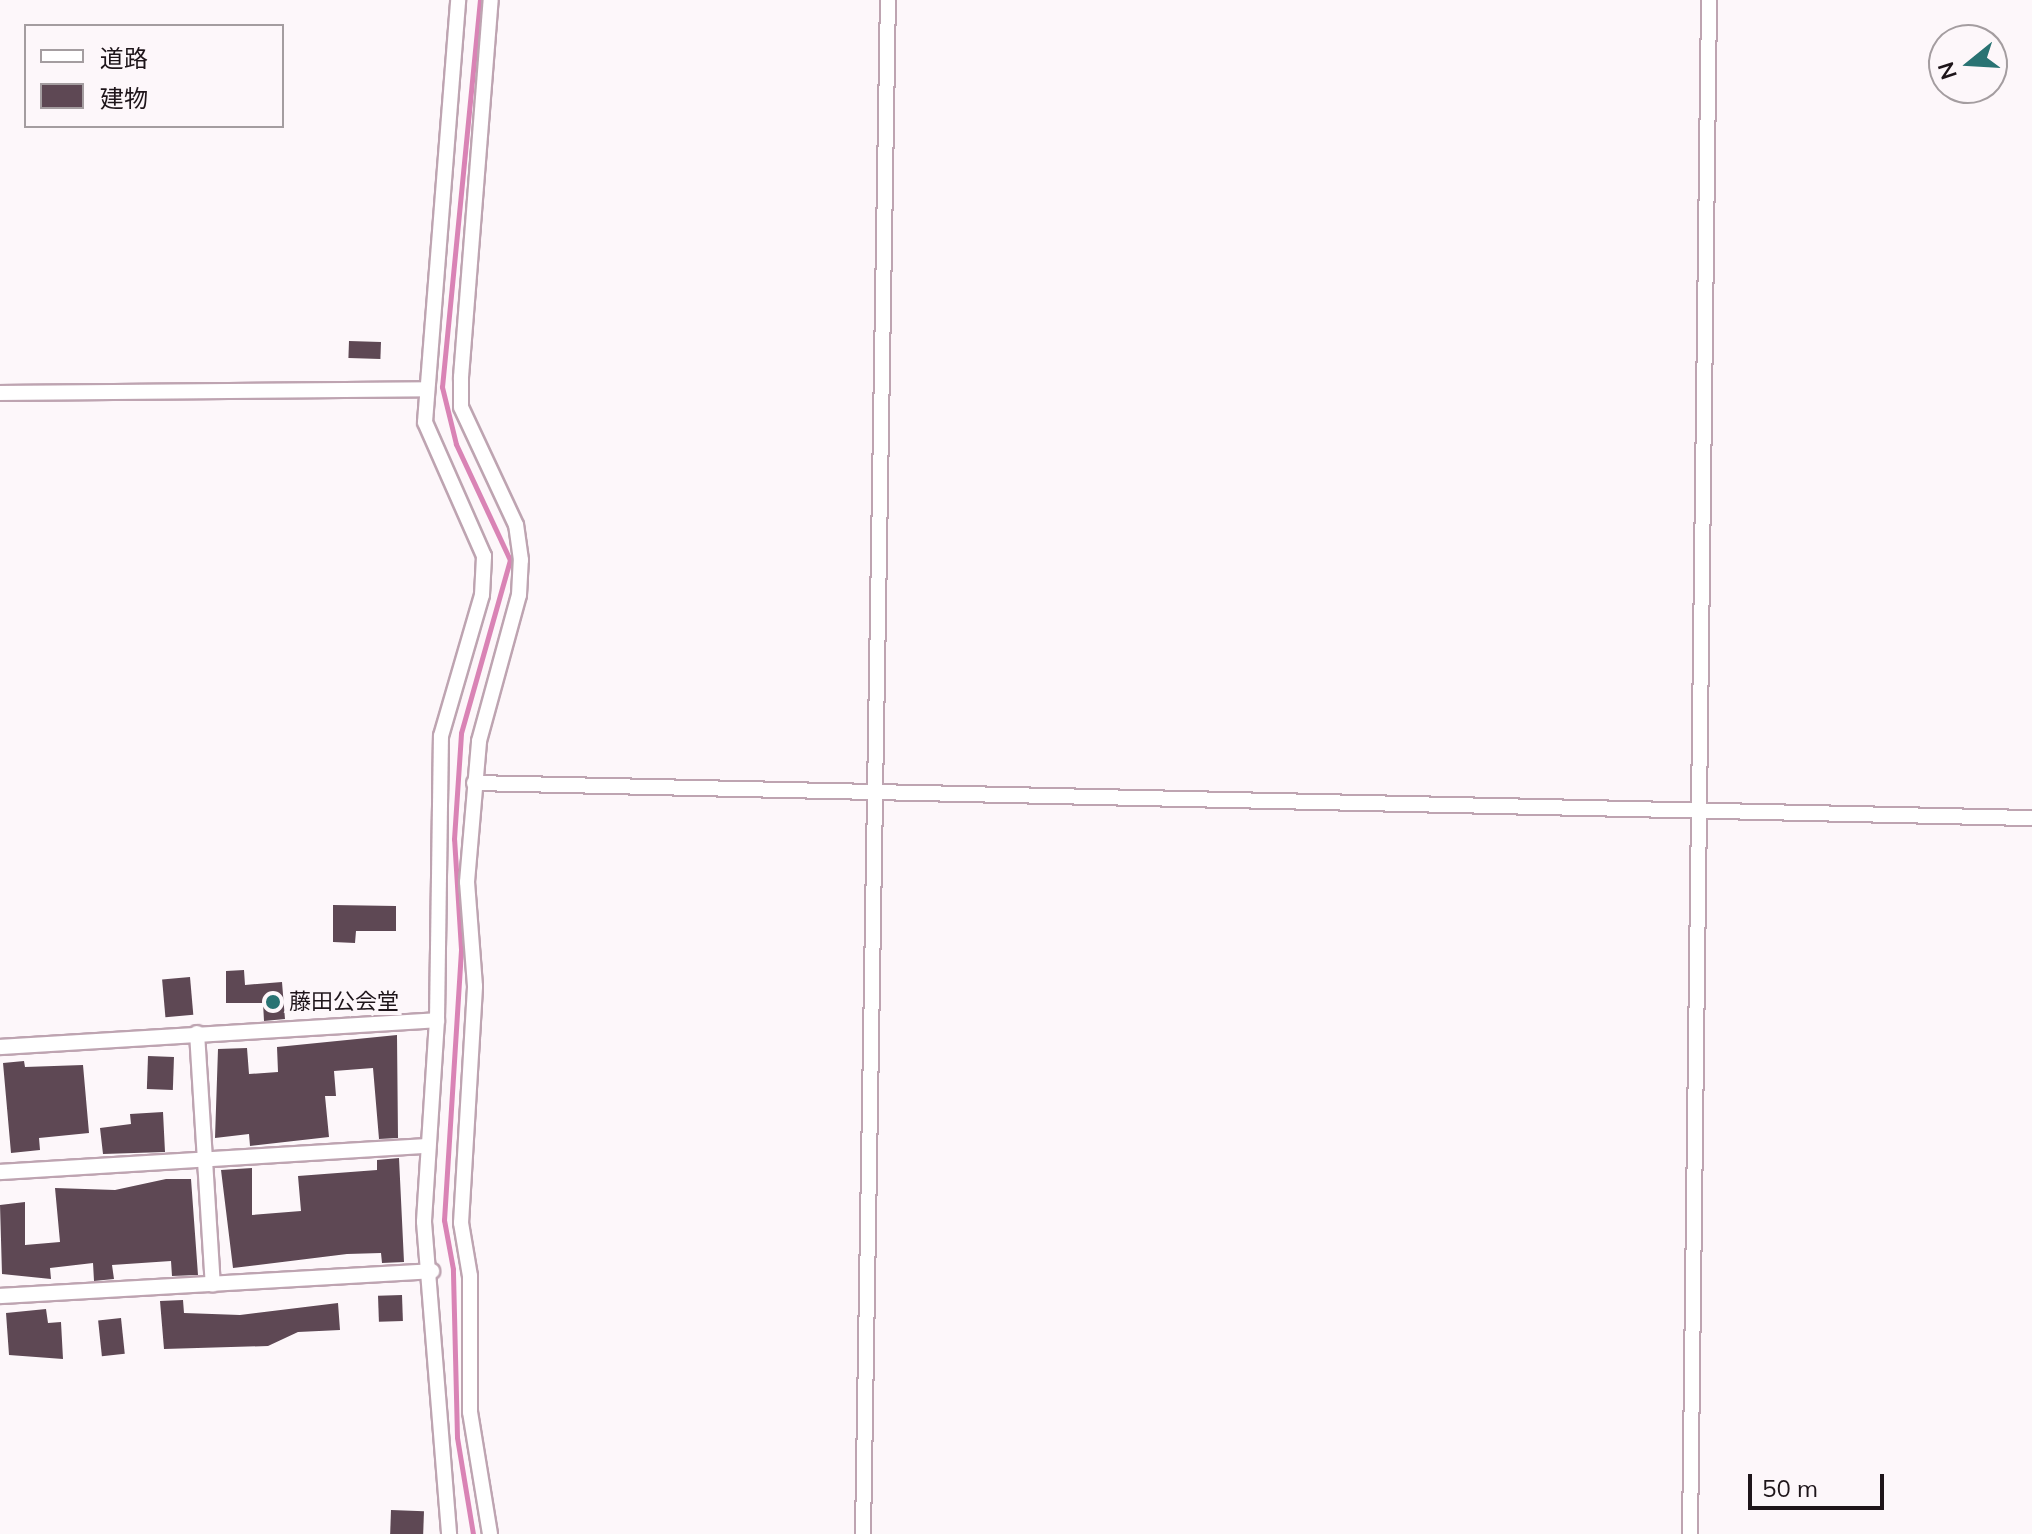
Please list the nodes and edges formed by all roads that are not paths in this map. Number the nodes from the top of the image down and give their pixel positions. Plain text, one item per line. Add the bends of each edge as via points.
1 (458, 0) edge
2 (491, 0) edge
3 (888, 0) edge
4 (1709, 0) edge
5 (424, 389) junction
6 (0, 393) edge
7 (474, 783) junction
8 (875, 790) junction
9 (1699, 808) junction
10 (2032, 818) edge
11 (437, 1020) junction
12 (197, 1033) junction
13 (0, 1047) edge
14 (428, 1146) junction
15 (208, 1159) junction
16 (0, 1172) edge
17 (432, 1271) junction
18 (213, 1284) junction
19 (0, 1296) edge
20 (449, 1534) edge
21 (490, 1534) edge
22 (863, 1534) edge
23 (1690, 1534) edge

1 - 5 street
2 - 7 street via 461,407 516,525 521,560
3 - 8 street
4 - 9 street
5 - 6 street
5 - 11 street via 440,467 484,556 482,595 441,736
7 - 8 street
7 - 21 street via 467,882 475,986 461,1223 470,1276 470,1412
8 - 9 street
8 - 22 street
9 - 10 street
9 - 23 street
11 - 12 street
11 - 14 street
12 - 13 street
12 - 15 street
14 - 15 street
14 - 17 street via 424,1222
15 - 16 street
15 - 18 street
17 - 18 street
17 - 20 street
18 - 19 street

